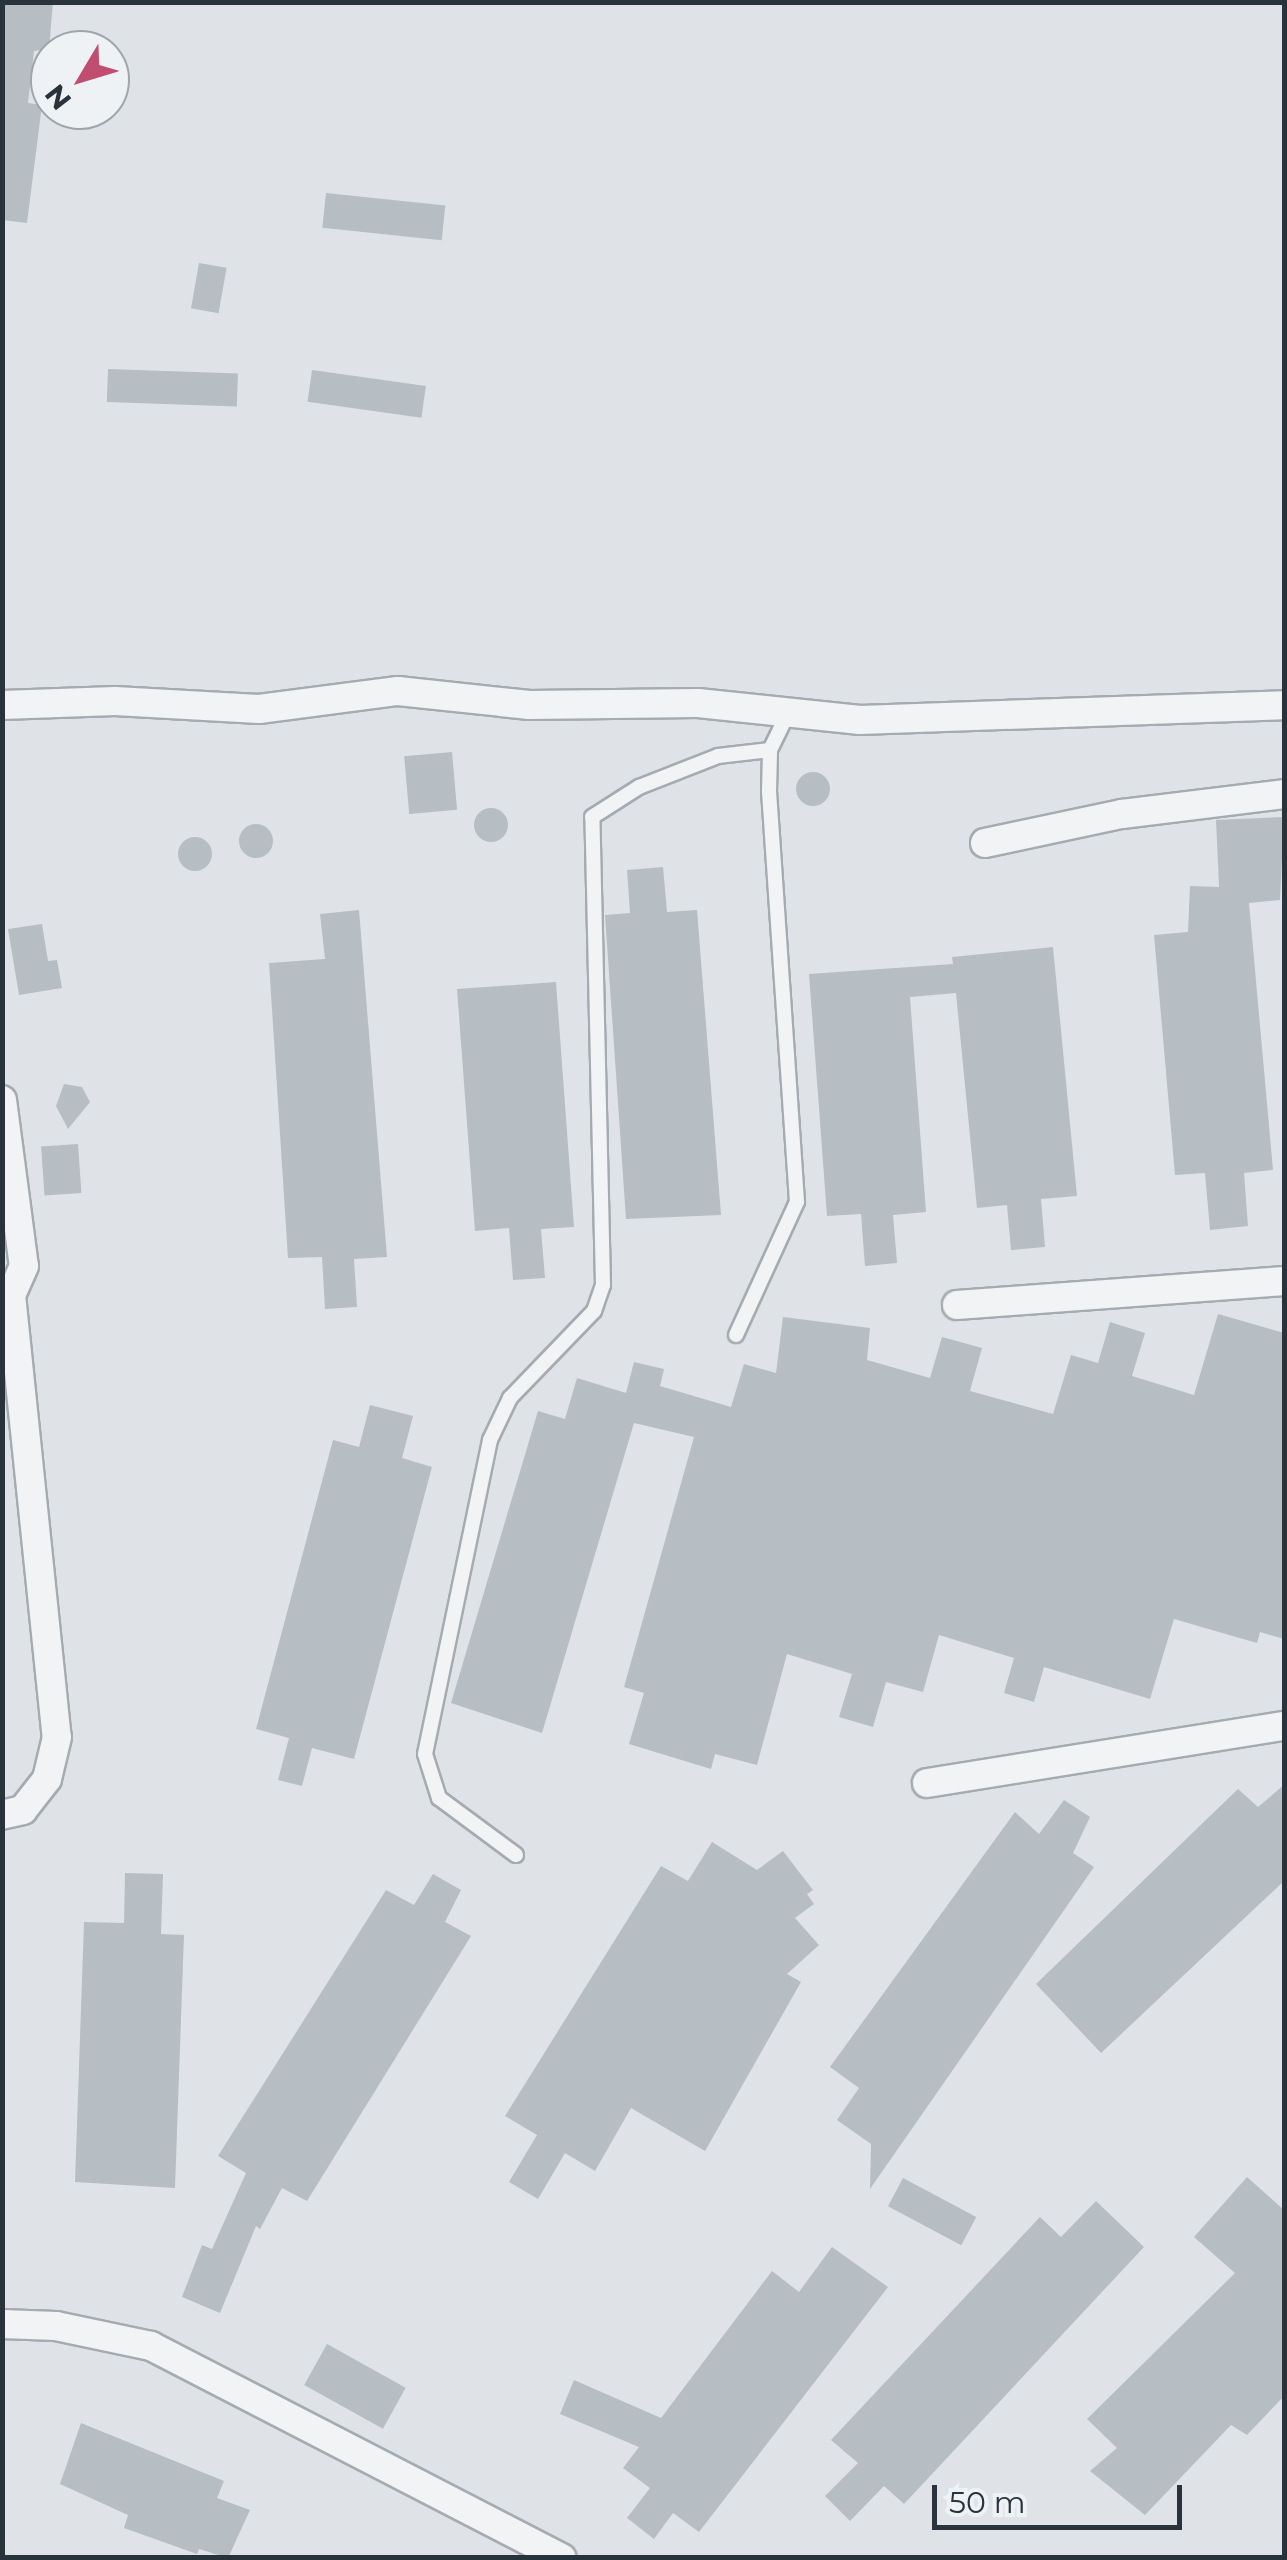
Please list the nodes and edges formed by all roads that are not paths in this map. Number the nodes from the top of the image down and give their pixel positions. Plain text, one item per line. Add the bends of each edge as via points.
1 (2, 705) edge
2 (1284, 705) edge
3 (787, 714) junction
4 (770, 750) junction
5 (1284, 794) edge
6 (985, 843) dead end
7 (2, 1100) edge
8 (1284, 1280) edge
9 (957, 1305) dead end
10 (736, 1336) dead end
11 (1284, 1726) edge
12 (927, 1783) dead end
13 (2, 1815) edge
14 (516, 1854) dead end
15 (2, 2324) edge
16 (561, 2558) edge

1 - 3 street via 258,709 398,691 528,704 698,703
2 - 3 street via 860,720
3 - 4 lane
4 - 10 lane via 797,1202
4 - 14 lane via 702,762 639,787 592,817 603,1285 594,1311 510,1398 490,1440 425,1754 439,1798
5 - 6 street via 1122,814
7 - 13 street via 24,1266 11,1295 12,1313 56,1737 47,1779 23,1810
8 - 9 street
11 - 12 street
15 - 16 street via 56,2326 151,2346

